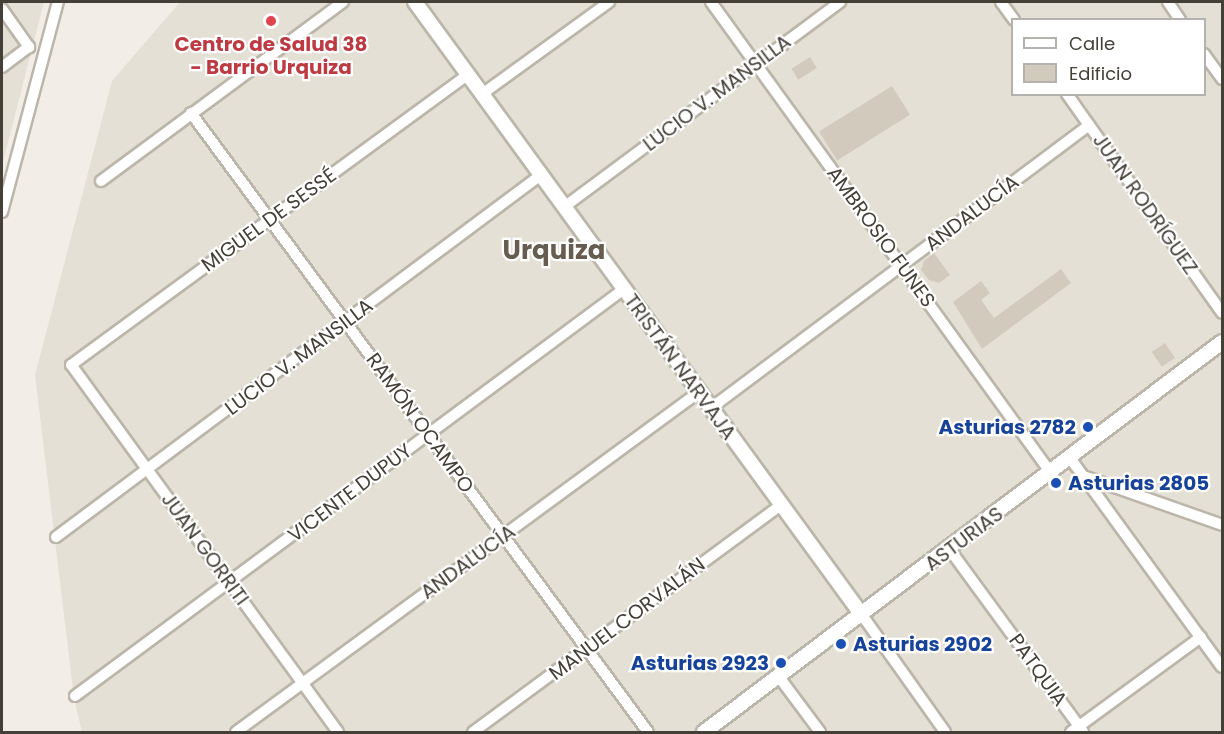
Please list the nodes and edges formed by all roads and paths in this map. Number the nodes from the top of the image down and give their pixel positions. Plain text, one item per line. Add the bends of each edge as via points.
1 (58, 2) edge
2 (343, 2) edge
3 (415, 2) edge
4 (609, 2) edge
5 (711, 2) edge
6 (840, 2) edge
7 (1001, 2) edge
8 (1167, 2) edge
9 (2, 9) edge
10 (1013, 18) edge
11 (1179, 18) edge
12 (29, 47) junction
13 (45, 48) junction
14 (1206, 57) edge
15 (756, 64) junction
16 (2, 67) edge
17 (468, 74) junction
18 (1222, 79) edge
19 (482, 94) junction
20 (1068, 96) edge
21 (191, 114) junction
22 (1089, 125) junction
23 (541, 176) junction
24 (100, 181) dead end
25 (564, 207) junction
26 (2, 212) edge
27 (269, 220) junction
28 (902, 266) junction
29 (624, 289) junction
30 (1222, 313) edge
31 (345, 322) junction
32 (1222, 342) edge
33 (71, 365) joint
34 (699, 392) junction
35 (711, 408) junction
36 (428, 435) junction
37 (1070, 458) junction
38 (147, 470) junction
39 (1052, 473) junction
40 (1086, 477) junction
41 (781, 505) junction
42 (1222, 525) edge
43 (503, 536) junction
44 (56, 537) dead end
45 (950, 550) junction
46 (229, 582) junction
47 (862, 615) junction
48 (1201, 637) junction
49 (586, 650) junction
50 (1222, 667) edge
51 (779, 676) junction
52 (303, 684) junction
53 (75, 696) dead end
54 (1078, 730) edge
55 (236, 732) edge
56 (338, 732) edge
57 (473, 732) edge
58 (648, 732) edge
59 (704, 732) edge
60 (820, 732) edge
61 (945, 732) edge

1 - 13 street
2 - 21 street
3 - 17 street, TRISTÁN NARVAJA
4 - 19 street
5 - 15 street, AMBROSIO FUNES
6 - 15 street, LUCIO V. MANSILLA
7 - 10 street
8 - 11 street
9 - 12 street
12 - 13 street
12 - 16 street
13 - 26 street
14 - 18 street
15 - 25 street, LUCIO V. MANSILLA
15 - 28 street, AMBROSIO FUNES
17 - 19 street, TRISTÁN NARVAJA
17 - 27 street, MIGUEL DE SESSÉ
19 - 23 street, TRISTÁN NARVAJA
20 - 22 street, JUAN RODRÍGUEZ
21 - 24 street
21 - 27 street, RAMÓN OCAMPO
22 - 28 street, ANDALUCÍA
22 - 30 street, JUAN RODRÍGUEZ
23 - 25 street, TRISTÁN NARVAJA
23 - 31 street, LUCIO V. MANSILLA
25 - 29 street, TRISTÁN NARVAJA
27 - 31 street, RAMÓN OCAMPO
27 - 33 street, MIGUEL DE SESSÉ
28 - 35 street, ANDALUCÍA
28 - 39 street, AMBROSIO FUNES
29 - 34 street, TRISTÁN NARVAJA
29 - 36 street, VICENTE DUPUY
31 - 36 street, RAMÓN OCAMPO
31 - 38 street, LUCIO V. MANSILLA
32 - 37 street, ASTURIAS
33 - 38 street, JUAN GORRITI
34 - 35 street, TRISTÁN NARVAJA
34 - 43 street, ANDALUCÍA
35 - 41 street, TRISTÁN NARVAJA
36 - 43 street, RAMÓN OCAMPO
36 - 46 street, VICENTE DUPUY
37 - 39 street, ASTURIAS
37 - 40 street
38 - 44 street, LUCIO V. MANSILLA
38 - 46 street, JUAN GORRITI
39 - 45 street, ASTURIAS
40 - 42 street
40 - 48 street
41 - 47 street, TRISTÁN NARVAJA
41 - 49 street, MANUEL CORVALÁN
43 - 49 street, RAMÓN OCAMPO
43 - 52 street, ANDALUCÍA
45 - 47 street, ASTURIAS
45 - 54 street, PATQUIA
46 - 52 street, JUAN GORRITI
46 - 53 street, VICENTE DUPUY
47 - 51 street, ASTURIAS
47 - 61 street, TRISTÁN NARVAJA
48 - 50 street
48 - 54 street
49 - 57 street, MANUEL CORVALÁN
49 - 58 street, RAMÓN OCAMPO
51 - 59 street, ASTURIAS
51 - 60 street
52 - 55 street, ANDALUCÍA
52 - 56 street, JUAN GORRITI

